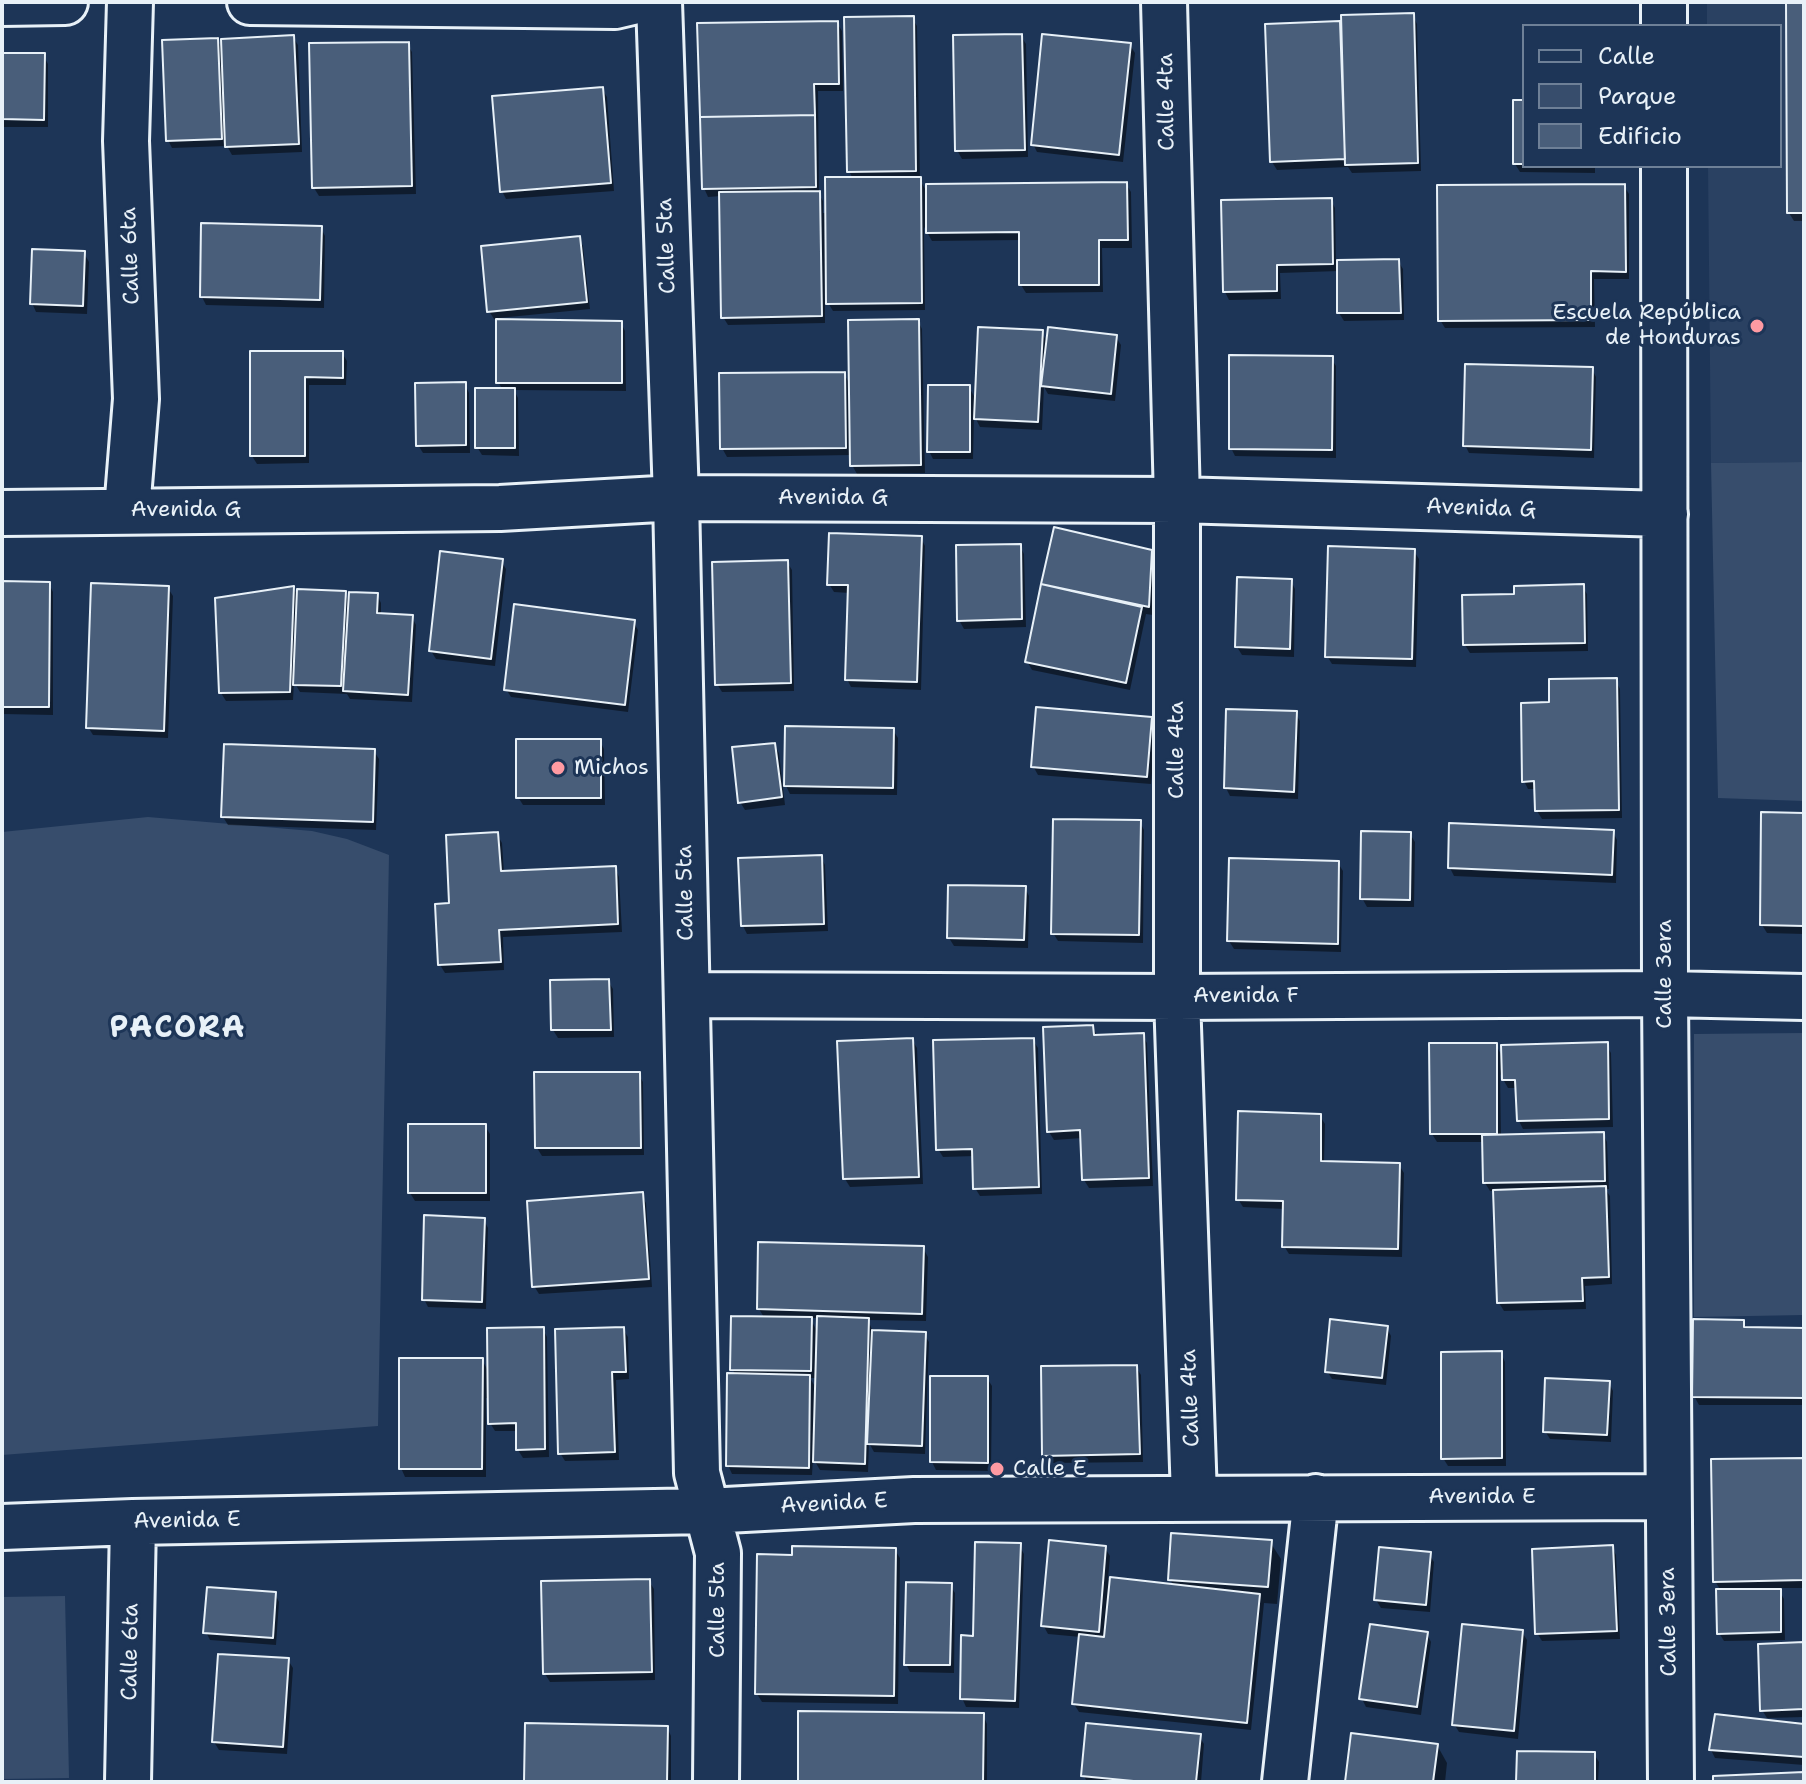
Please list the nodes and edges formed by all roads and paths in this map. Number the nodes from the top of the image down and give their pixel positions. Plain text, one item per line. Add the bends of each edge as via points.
1 (65, 2) edge
2 (130, 2) edge
3 (250, 2) edge
4 (632, 2) edge
5 (659, 2) edge
6 (1164, 2) edge
7 (1664, 2) edge
8 (2, 3) edge
9 (1664, 24) edge
10 (1664, 168) edge
11 (676, 498) junction
12 (1177, 500) junction
13 (127, 510) junction
14 (2, 513) edge
15 (1665, 514) junction
16 (1665, 994) junction
17 (689, 995) junction
18 (1177, 997) junction
19 (1804, 997) edge
20 (1194, 1497) junction
21 (1316, 1497) junction
22 (1667, 1497) junction
23 (707, 1511) junction
24 (133, 1522) junction
25 (2, 1527) edge
26 (128, 1782) edge
27 (716, 1782) edge
28 (1285, 1782) edge
29 (1671, 1782) edge

1 - 8 street
2 - 13 street, Calle 6ta via 126,141 136,399
3 - 4 street
5 - 11 street, Calle 5ta
6 - 12 street, Calle 4ta
7 - 9 street
10 - 15 street, Calle 3era
11 - 12 street, Avenida G
11 - 13 street, Avenida G via 500,508
11 - 17 street, Calle 5ta
12 - 15 street, Avenida G
12 - 18 street, Calle 4ta
13 - 14 street, Avenida G
15 - 16 street, Calle 3era
16 - 18 street, Avenida F
16 - 19 street, Avenida F
16 - 22 street, Calle 3era
17 - 18 street, Avenida F
17 - 23 street, Calle 5ta via 697,1473
18 - 20 street, Calle 4ta
20 - 21 street, Avenida E
20 - 23 street, Avenida E via 914,1500
21 - 22 street, Avenida E
21 - 28 street
22 - 29 street, Calle 3era
23 - 24 street, Avenida E
23 - 27 street, Calle 5ta via 718,1553
24 - 25 street, Avenida E
24 - 26 street, Calle 6ta

